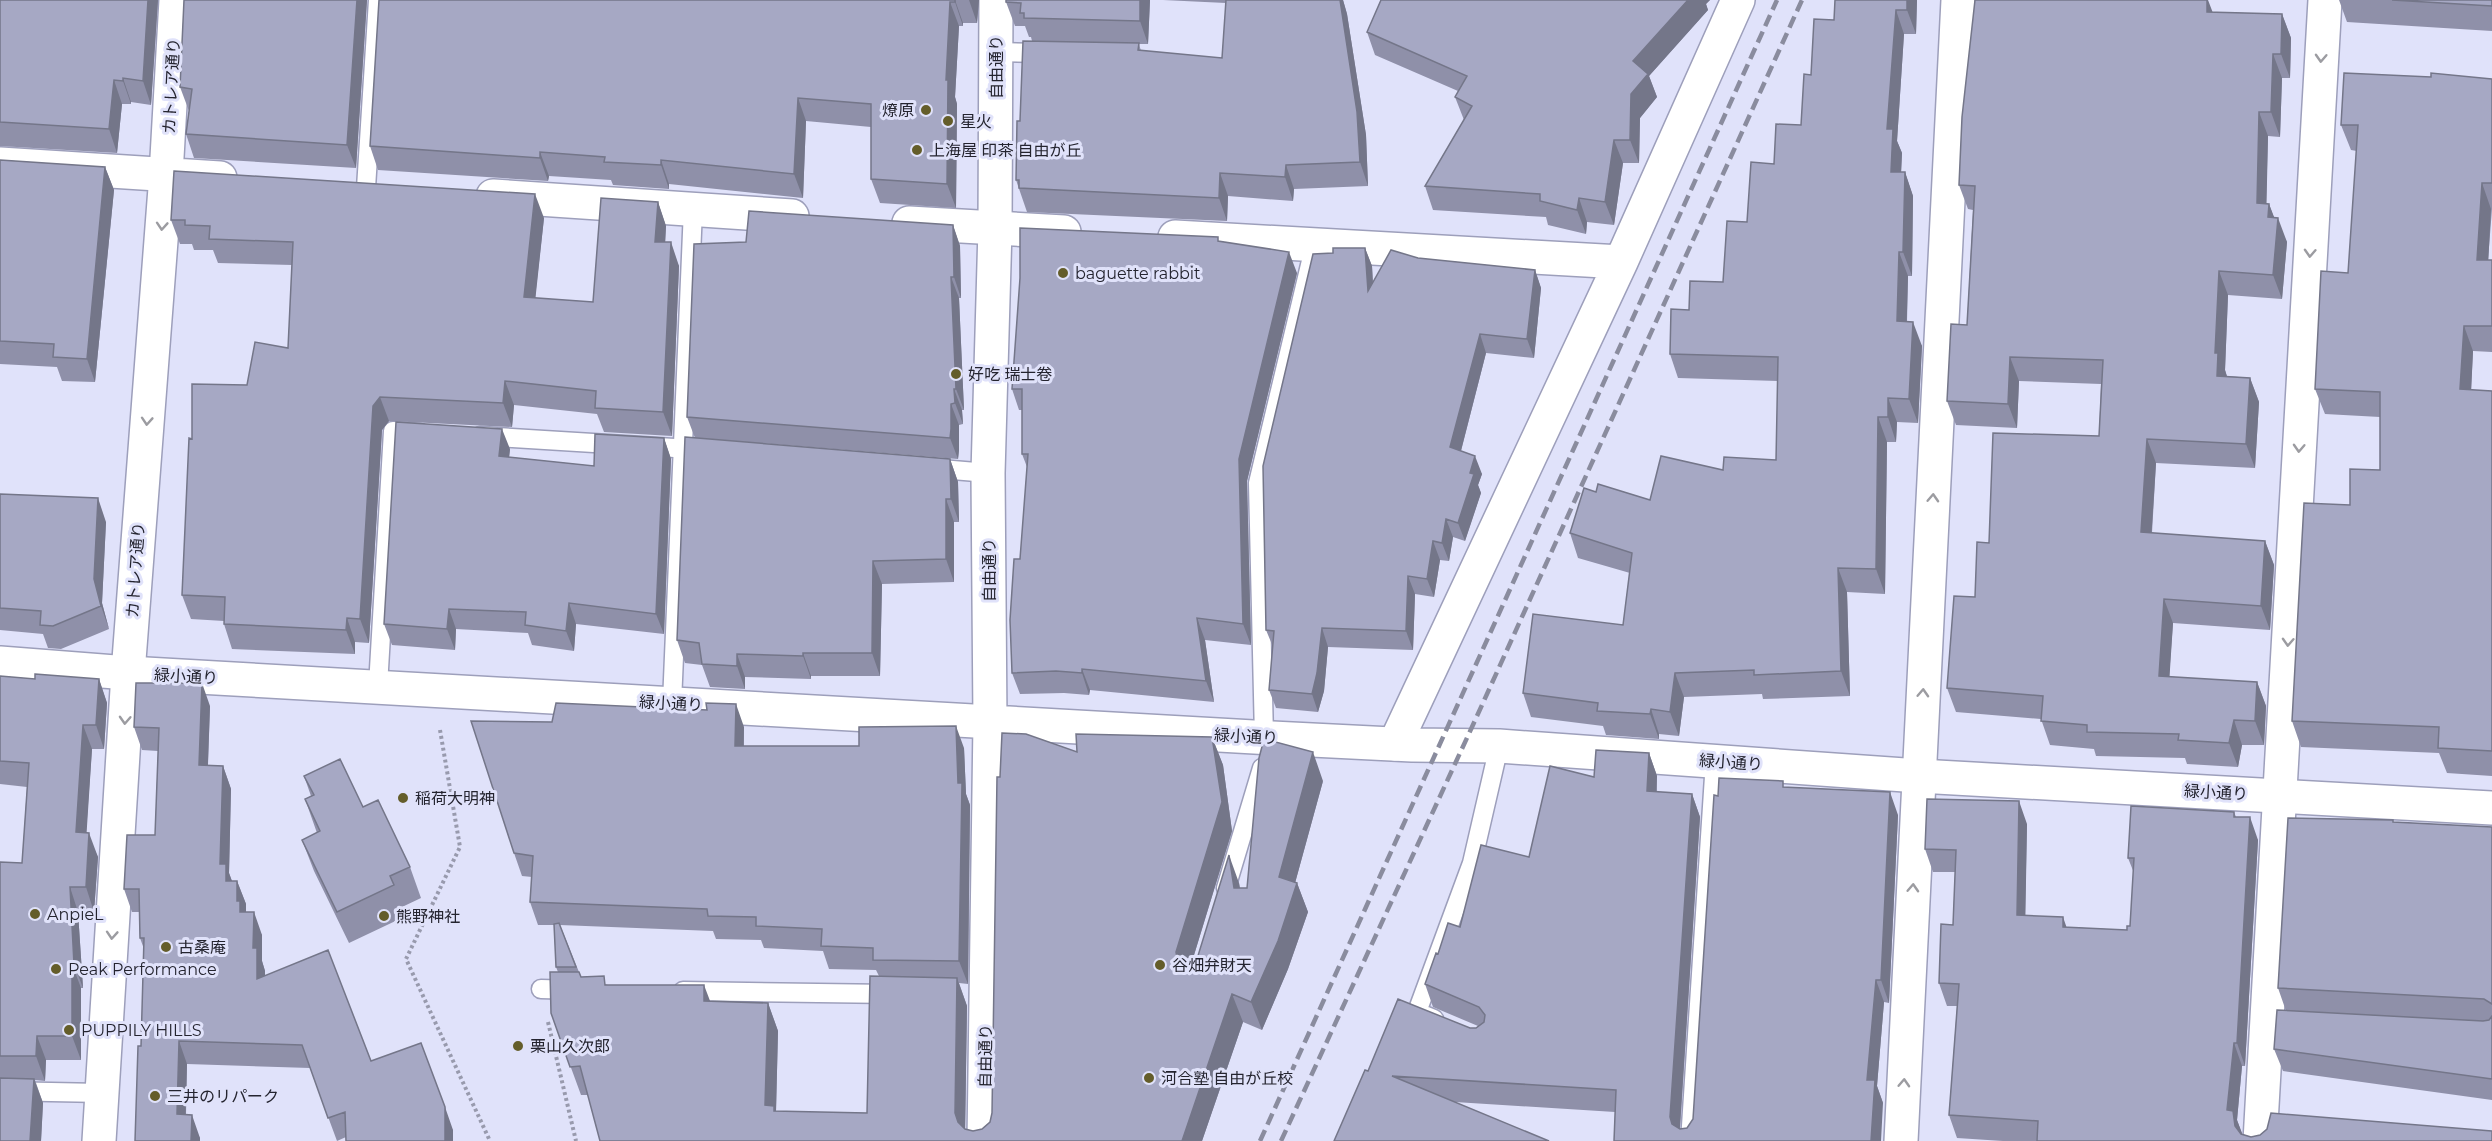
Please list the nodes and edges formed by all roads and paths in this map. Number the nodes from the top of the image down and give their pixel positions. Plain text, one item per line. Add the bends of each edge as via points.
1 (176, 0) edge
2 (378, 0) edge
3 (996, 0) edge
4 (1738, 0) edge
5 (1958, 0) edge
6 (2325, 0) edge
7 (996, 52) junction
8 (1064, 54) edge
9 (0, 164) edge
10 (166, 175) junction
11 (248, 180) edge
12 (331, 185) edge
13 (366, 188) junction
14 (401, 190) edge
15 (460, 194) edge
16 (693, 209) junction
17 (821, 218) edge
18 (879, 221) edge
19 (995, 229) junction
20 (1089, 233) edge
21 (1148, 236) edge
22 (1315, 244) junction
23 (1621, 262) junction
24 (439, 434) edge
25 (462, 435) edge
26 (682, 447) junction
27 (729, 451) edge
28 (906, 466) edge
29 (988, 473) junction
30 (0, 663) edge
31 (128, 673) junction
32 (378, 686) junction
33 (672, 703) junction
34 (439, 722) dead end
35 (990, 722) junction
36 (1268, 737) junction
37 (1395, 744) junction
38 (1498, 746) junction
39 (1715, 760) junction
40 (1919, 776) junction
41 (2280, 796) junction
42 (2492, 808) edge
43 (1221, 905) edge
44 (541, 989) joint
45 (588, 990) edge
46 (670, 991) edge
47 (916, 994) edge
48 (1450, 1026) edge
49 (0, 1090) edge
50 (102, 1093) junction
51 (99, 1141) edge
52 (490, 1141) edge
53 (576, 1141) edge
54 (984, 1141) edge
55 (1690, 1141) edge
56 (1901, 1141) edge
57 (2260, 1141) edge

1 - 10 street, カトレア通り
2 - 13 lane
3 - 7 street, 自由通り
4 - 23 street
40 -> 5 street
6 -> 41 street
7 - 8 lane
7 - 19 street, 自由通り
9 - 10 street
10 - 11 street
10 -> 31 street, カトレア通り
12 - 13 street
13 - 14 street
15 - 16 street
16 - 17 street
16 - 26 lane
18 - 19 street
19 - 20 street
19 - 29 street, 自由通り
21 - 22 street
22 - 23 street
22 - 36 lane via 1258,483
23 - 37 street
24 - 32 lane via 393,431
25 - 26 lane
26 - 27 lane
26 - 33 lane
28 - 29 lane
29 - 35 street, 自由通り
30 - 31 street, 緑小通り
31 - 32 street, 緑小通り
31 -> 50 street, カトレア通り
32 - 33 street, 緑小通り
33 - 35 street, 緑小通り
34 - 52 path via 460,847 406,959
35 - 36 street, 緑小通り
35 - 54 street, 自由通り via 974,995
36 - 37 street, 緑小通り
36 - 43 lane
37 - 38 street, 緑小通り
38 - 39 street, 緑小通り
38 - 48 lane via 1472,863 1418,1012
39 - 40 street, 緑小通り
39 - 55 lane
40 - 41 street, 緑小通り
56 -> 40 street
41 - 42 street, 緑小通り
41 - 57 street via 2273,1021
44 - 45 lane
44 - 53 path
46 - 47 lane
49 - 50 lane
50 - 51 street, カトレア通り

